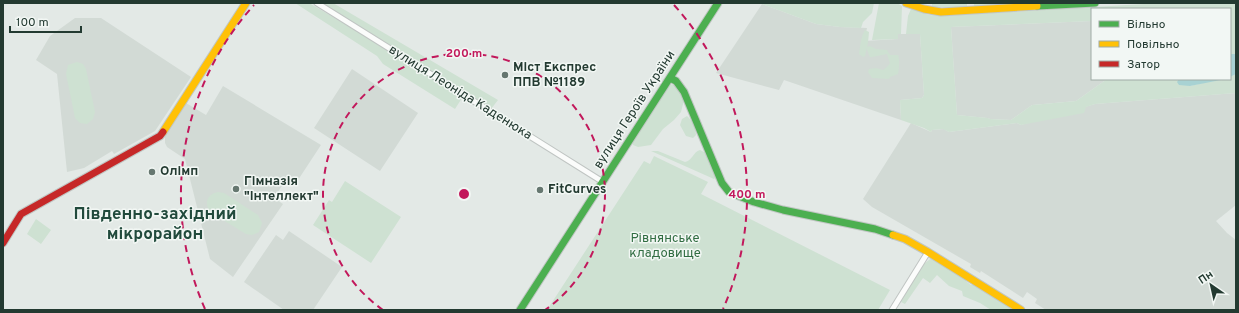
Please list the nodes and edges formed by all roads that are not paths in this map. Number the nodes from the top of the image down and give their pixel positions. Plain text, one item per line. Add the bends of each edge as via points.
1 (246, 3) edge
2 (317, 3) edge
3 (718, 3) edge
4 (906, 3) edge
5 (1095, 3) edge
6 (670, 78) junction
7 (603, 182) junction
8 (3, 243) edge
9 (928, 252) junction
10 (520, 310) edge
11 (892, 310) edge
12 (1021, 310) edge

1 - 8 street via 160,136 21,214
2 - 7 street, вулиця Леоніда Каденюка
3 - 6 street, вулиця Героїв України
4 - 5 street via 924,10 941,12
6 - 7 street, вулиця Героїв України
6 - 9 street via 676,81 684,92 722,184 729,192 783,210 875,229 905,239
7 - 10 street, вулиця Героїв України
9 - 11 street
9 - 12 street

